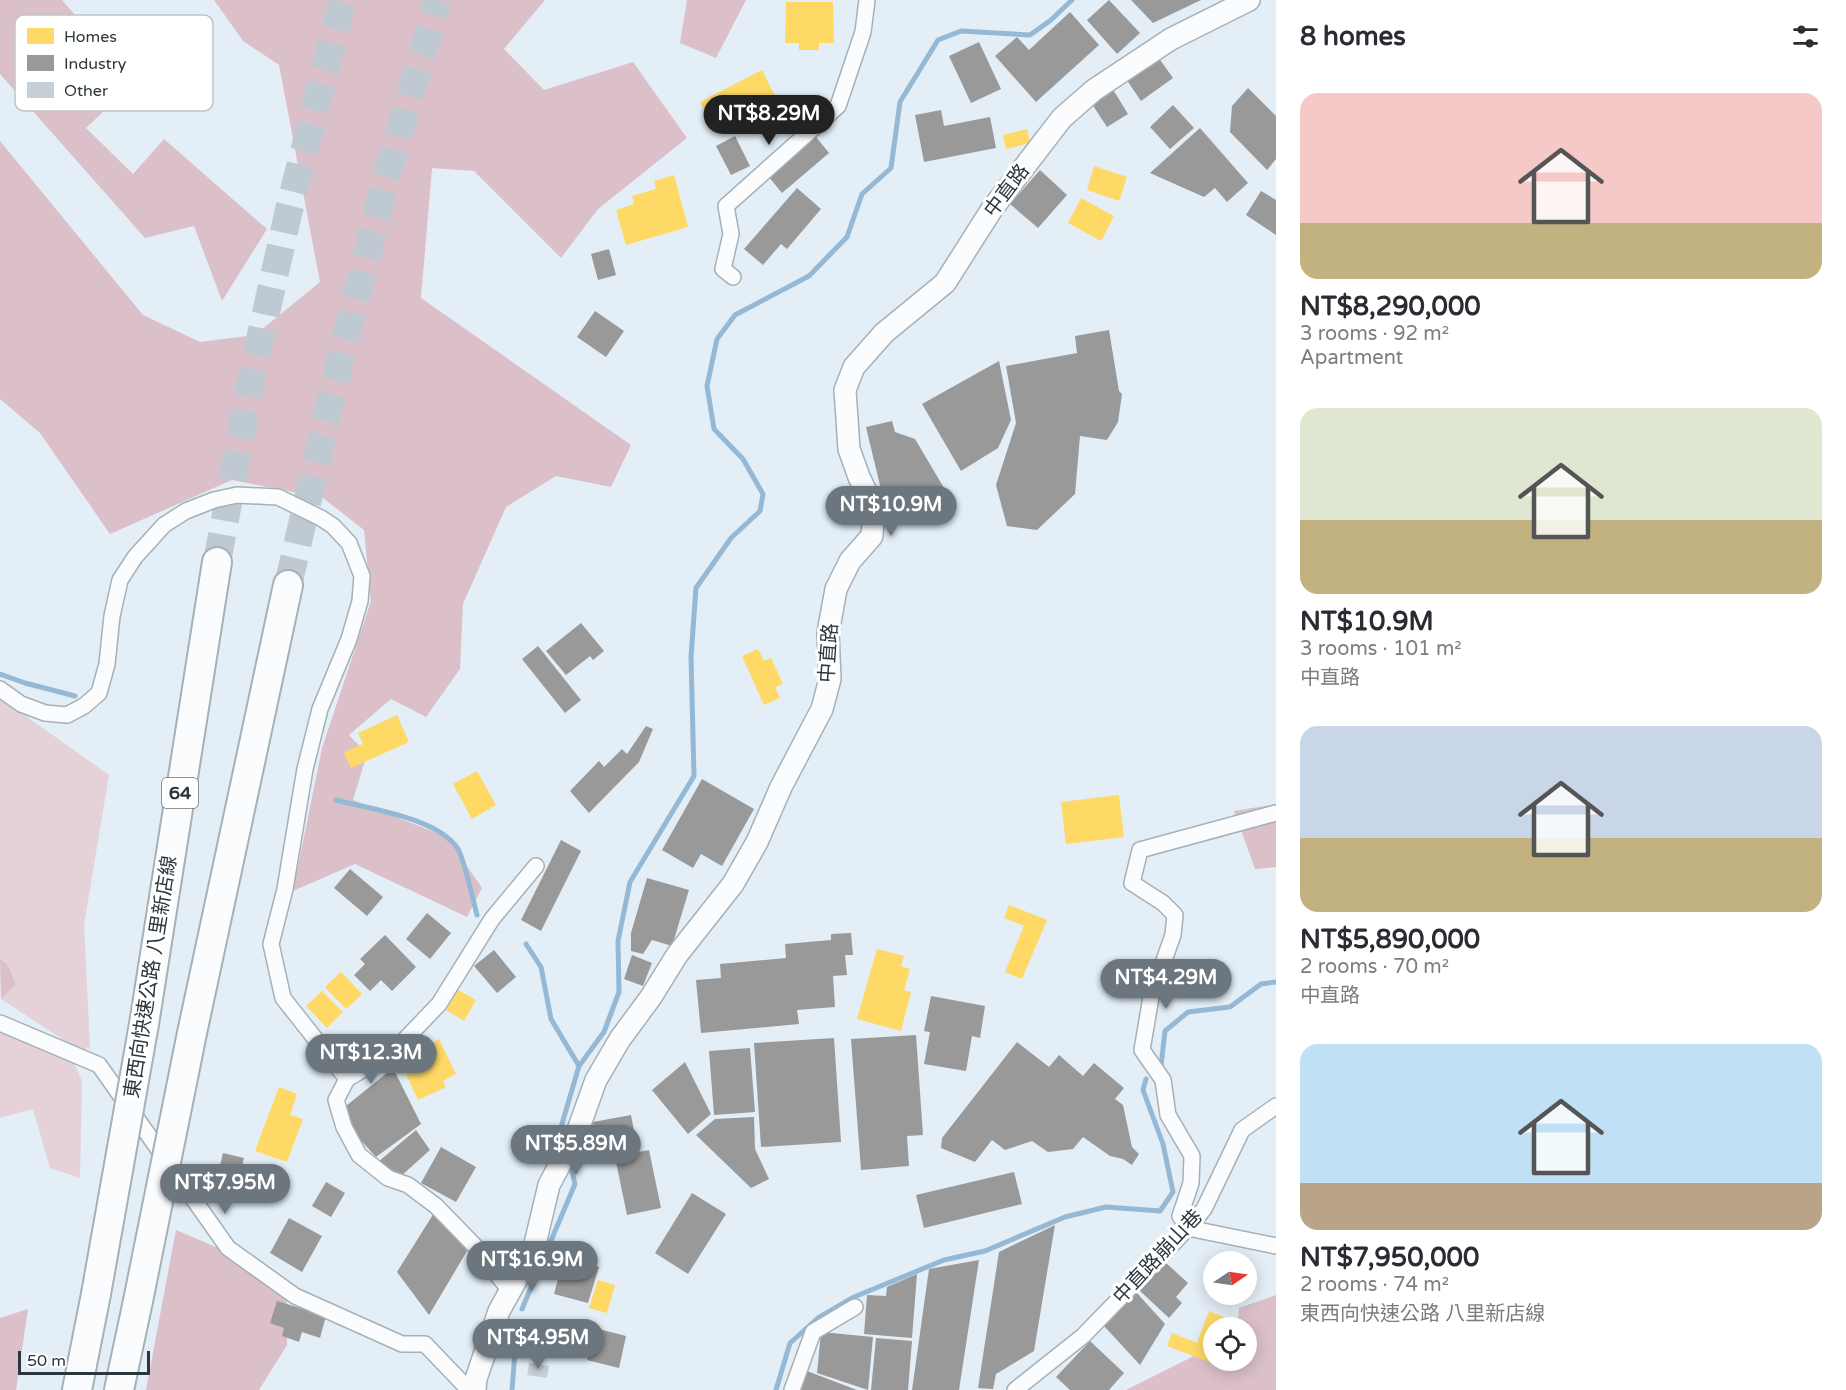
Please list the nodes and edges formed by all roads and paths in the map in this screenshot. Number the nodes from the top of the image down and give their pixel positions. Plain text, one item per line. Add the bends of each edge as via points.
1 (867, 0) edge
2 (1250, 0) edge
3 (733, 277) dead end
4 (217, 562) tunnel mouth
5 (288, 585) tunnel mouth
6 (0, 689) edge
7 (1276, 813) edge
8 (536, 866) dead end
9 (0, 1023) edge
10 (347, 1079) junction
11 (1276, 1106) edge
12 (1188, 1228) junction
13 (1276, 1246) edge
14 (510, 1291) junction
15 (855, 1307) dead end
16 (77, 1390) edge
17 (119, 1390) edge
18 (469, 1390) edge
19 (475, 1390) edge
20 (792, 1390) edge
21 (1015, 1390) edge

1 - 3 street via 863,32 838,106 726,206 731,234 723,268
2 - 14 street, 中直路 via 1171,39 1094,90 1062,118 992,209 945,283 884,333 854,367 845,390 849,449 874,507 872,536 850,561 836,589 828,633 830,678 822,709 733,884 677,955 596,1080 578,1131 549,1185 534,1248
4 - 16 highway, 東西向快速公路 八里新店線 / 64, bridge via 144,1024
5 - 17 highway, bridge
6 - 10 street via 21,705 67,715 99,693 120,580 164,525 186,511 237,495 278,497 321,518 349,543 362,576 360,601 320,709 272,944 283,998
7 - 12 street via 1140,850 1132,883 1175,915 1173,935 1151,997 1142,1050 1163,1080 1168,1115 1192,1156 1191,1183 1180,1216
8 - 10 street via 492,919 439,1004 394,1051
9 - 18 street via 99,1065 228,1248 296,1296 402,1344 425,1344
10 - 14 street via 336,1100 344,1127 359,1155 388,1178 408,1185 436,1206 474,1245
11 - 12 street, 中直路崩山巷 via 1242,1130 1204,1209
12 - 13 street
12 - 21 street, 中直路崩山巷 via 1083,1336
14 - 19 street via 499,1311
15 - 20 street via 813,1332

